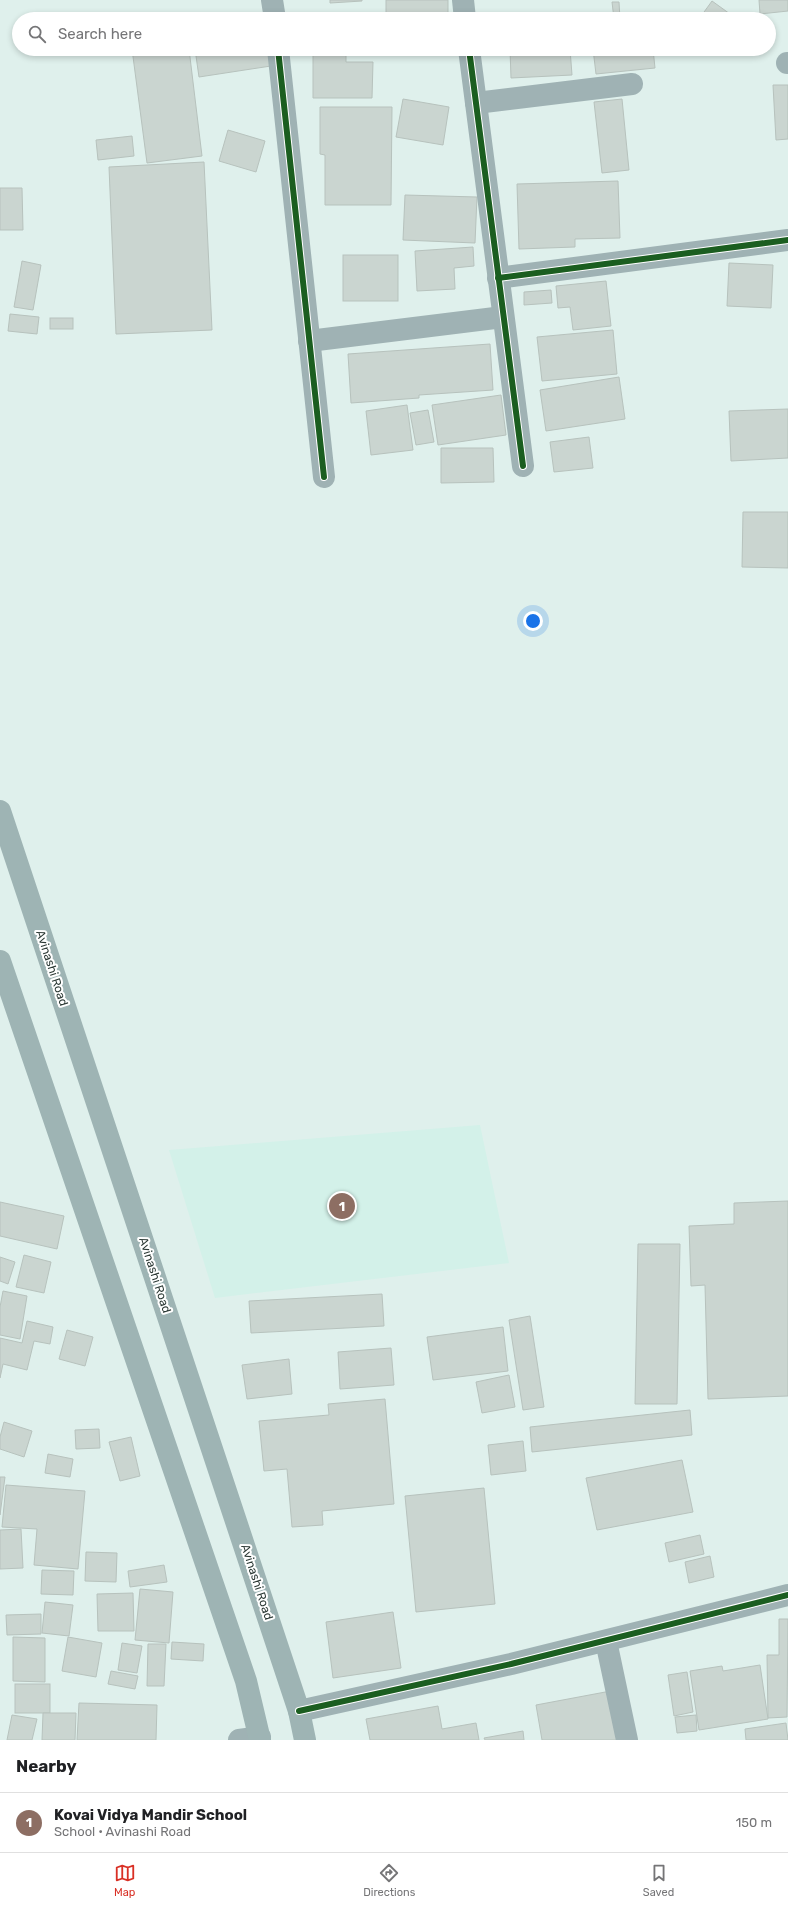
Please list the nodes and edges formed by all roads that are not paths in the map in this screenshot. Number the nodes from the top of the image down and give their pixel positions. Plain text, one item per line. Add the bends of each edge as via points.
1 (272, 0) edge
2 (463, 0) edge
3 (273, 12) edge
4 (464, 12) edge
5 (279, 56) edge
6 (470, 56) edge
7 (632, 84) dead end
8 (476, 103) junction
9 (788, 240) edge
10 (498, 278) junction
11 (503, 317) junction
12 (309, 341) junction
13 (523, 466) dead end
14 (324, 477) dead end
15 (0, 811) edge
16 (0, 961) edge
17 (788, 1595) edge
18 (606, 1641) junction
19 (300, 1711) junction
20 (253, 1739) edge
21 (305, 1740) edge
22 (627, 1740) edge

1 - 3 street
2 - 4 street
5 - 12 street
6 - 8 street
7 - 8 street
8 - 10 street
9 - 10 street
10 - 11 street
11 - 12 street
11 - 13 street
12 - 14 street
15 - 19 main road, Avinashi Road
16 - 20 main road via 246,1681
17 - 18 street
18 - 19 street
18 - 22 street
19 - 21 main road, Avinashi Road

